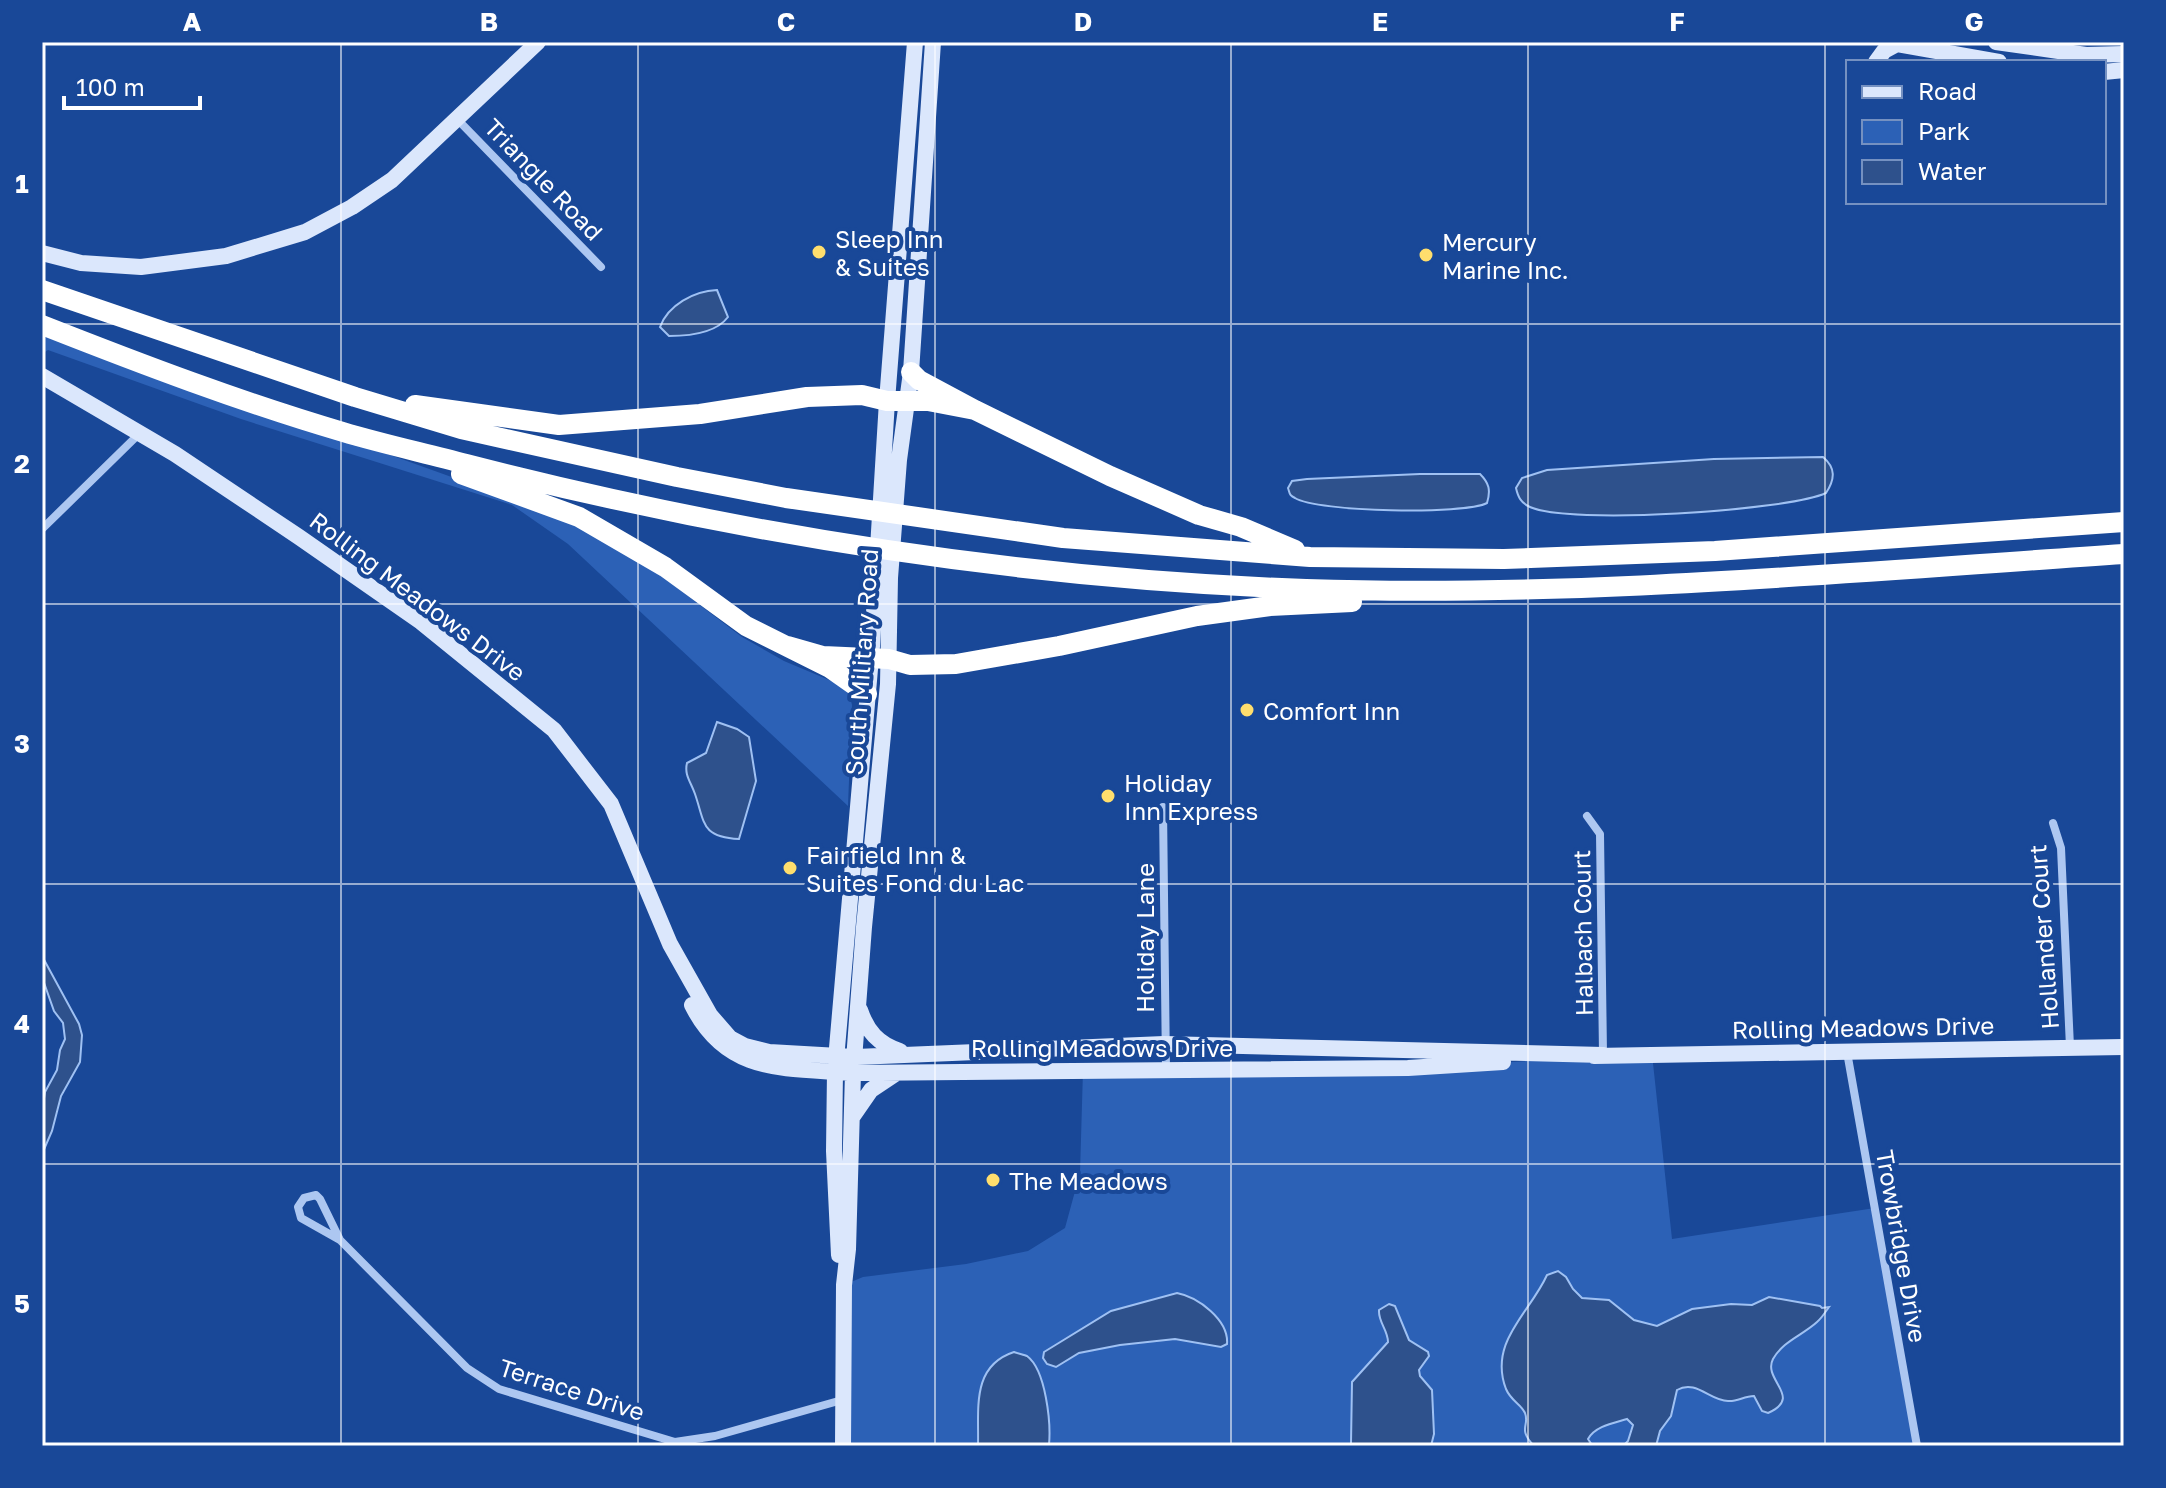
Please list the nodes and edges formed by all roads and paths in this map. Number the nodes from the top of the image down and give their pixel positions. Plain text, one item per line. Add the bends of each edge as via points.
1 (538, 42) edge
2 (915, 42) edge
3 (933, 42) edge
4 (940, 42) edge
5 (1996, 42) edge
6 (1892, 43) edge
7 (2124, 54) edge
8 (1878, 60) edge
9 (1988, 60) edge
10 (932, 76) junction
11 (457, 119) junction
12 (42, 253) edge
13 (601, 267) dead end
14 (42, 290) edge
15 (42, 325) edge
16 (911, 372) junction
17 (42, 376) edge
18 (355, 397) junction
19 (897, 401) junction
20 (975, 410) junction
21 (141, 432) junction
22 (344, 432) junction
23 (2124, 522) edge
24 (42, 529) edge
25 (2124, 554) edge
26 (1310, 557) junction
27 (1502, 590) junction
28 (788, 646) junction
29 (880, 659) junction
30 (867, 694) junction
31 (1163, 807) dead end
32 (1587, 816) dead end
33 (2053, 823) dead end
34 (670, 944) junction
35 (859, 1008) junction
36 (1164, 1044) junction
37 (2124, 1047) edge
38 (2070, 1048) junction
39 (1847, 1052) junction
40 (905, 1053) junction
41 (1603, 1055) junction
42 (836, 1064) junction
43 (855, 1065) junction
44 (796, 1068) junction
45 (1166, 1070) junction
46 (899, 1072) junction
47 (835, 1102) junction
48 (852, 1117) junction
49 (340, 1240) junction
50 (844, 1285) junction
51 (842, 1400) junction
52 (843, 1446) edge
53 (1917, 1446) edge

1 - 11 main road
2 - 19 main road, South Military Road
3 - 10 main road, South Military Road
4 - 10 main road
5 - 7 main road via 2075,54
6 - 8 main road
6 - 9 main road
10 - 16 main road, South Military Road
11 - 12 main road via 378,191 326,222 277,241 226,256 141,267 81,263
11 - 13 street, Triangle Road
14 - 18 highway
15 - 22 highway via 207,388
16 - 19 main road, South Military Road
16 - 20 highway
17 - 21 main road, Rolling Meadows Drive
18 - 19 highway via 559,425 700,414 807,397 862,395
18 - 26 highway via 461,429 786,498 1063,538
19 - 20 highway
19 - 29 main road, South Military Road
20 - 26 highway via 1110,476
21 - 24 street
21 - 34 main road, Rolling Meadows Drive via 421,622 554,730 611,804
22 - 27 highway via 666,512 962,562 1058,574 1263,587
22 - 28 highway via 579,517 665,567 746,626
23 - 26 highway via 1715,551 1504,559
25 - 27 highway
27 - 29 highway via 1270,606 956,664 910,665
28 - 29 highway via 823,656
28 - 30 highway
29 - 30 main road, South Military Road
29 - 35 main road, South Military Road
30 - 42 main road, South Military Road
31 - 36 street, Holiday Lane
32 - 41 street, Halbach Court via 1600,834
33 - 38 street, Hollander Court via 2061,848
34 - 42 main road, Rolling Meadows Drive via 710,1015 730,1038 769,1052
34 - 44 main road, Rolling Meadows Drive via 690,1001 715,1039 748,1060
35 - 40 main road via 875,1038
35 - 43 main road, South Military Road
36 - 40 main road, Rolling Meadows Drive
36 - 41 main road, Rolling Meadows Drive
36 - 45 street, Holiday Lane
37 - 38 main road, Rolling Meadows Drive
38 - 39 main road, Rolling Meadows Drive
39 - 41 main road, Rolling Meadows Drive
39 - 53 street, Trowbridge Drive
40 - 43 main road, Rolling Meadows Drive
41 - 45 main road, Rolling Meadows Drive via 1408,1068
42 - 43 main road, Rolling Meadows Drive
42 - 44 main road, Rolling Meadows Drive
42 - 47 main road, South Military Road
43 - 46 main road, Rolling Meadows Drive
43 - 48 main road, South Military Road
44 - 47 main road
45 - 46 main road, Rolling Meadows Drive
46 - 48 main road via 871,1090
47 - 50 main road, South Military Road via 837,1235
48 - 50 main road, South Military Road
49 - 49 street, Terrace Drive via 320,1199 310,1195 300,1202 301,1218
49 - 51 street, Terrace Drive via 467,1368 499,1389 675,1442
50 - 51 main road, South Military Road
51 - 52 main road, South Military Road

